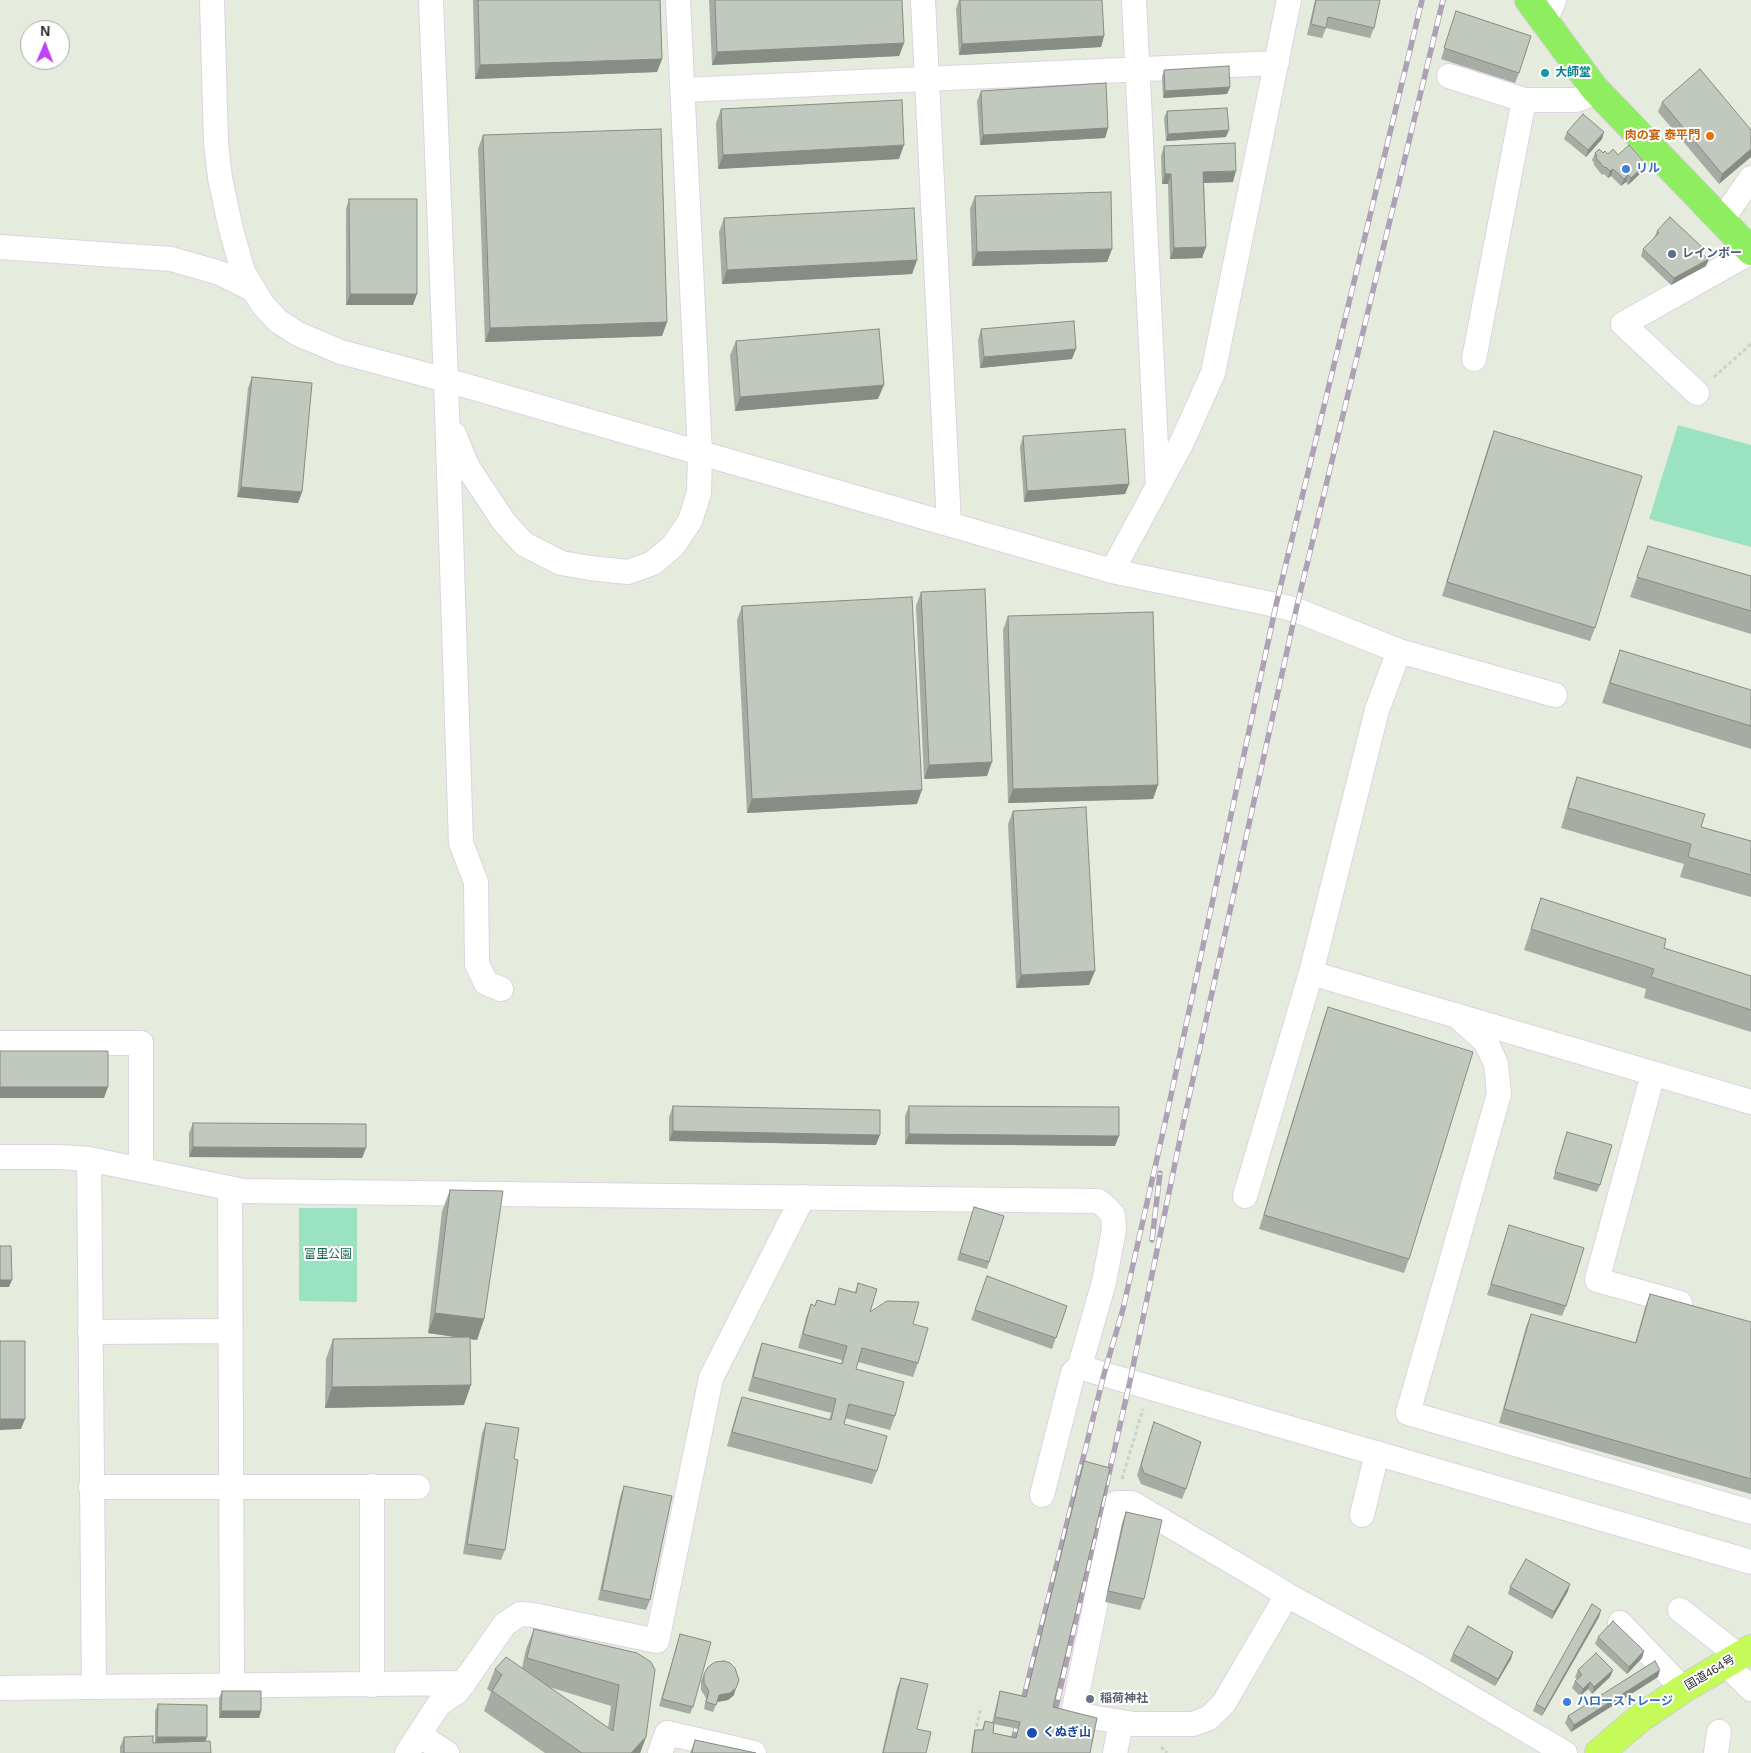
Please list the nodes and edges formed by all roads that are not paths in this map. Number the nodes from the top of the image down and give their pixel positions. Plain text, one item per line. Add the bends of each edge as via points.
1 (212, 0) edge
2 (431, 0) edge
3 (678, 0) edge
4 (924, 0) edge
5 (1134, 0) edge
6 (1289, 0) edge
7 (1543, 7) edge
8 (1277, 63) junction
9 (1138, 70) junction
10 (1449, 76) dead end
11 (928, 80) junction
12 (683, 90) junction
13 (1598, 92) junction
14 (1524, 100) junction
15 (1751, 178) edge
16 (1721, 221) junction
17 (0, 247) edge
18 (1751, 252) edge
19 (254, 290) junction
20 (1474, 359) dead end
21 (446, 380) junction
22 (1697, 393) road end
23 (447, 416) junction
24 (700, 453) junction
25 (1158, 486) junction
26 (949, 524) junction
27 (1112, 571) junction
28 (1399, 651) junction
29 (1556, 695) dead end
30 (1311, 973) junction
31 (501, 989) dead end
32 (1456, 1015) junction
33 (0, 1042) edge
34 (1653, 1074) junction
35 (1751, 1102) edge
36 (0, 1157) edge
37 (89, 1159) junction
38 (141, 1170) junction
39 (230, 1189) junction
40 (1246, 1196) dead end
41 (803, 1198) junction
42 (1697, 1308) edge
43 (230, 1331) junction
44 (90, 1332) junction
45 (1080, 1366) junction
46 (1377, 1453) junction
47 (232, 1486) junction
48 (372, 1486) junction
49 (92, 1487) junction
50 (418, 1487) dead end
51 (1042, 1494) dead end
52 (1751, 1512) edge
53 (1362, 1515) dead end
54 (1751, 1562) edge
55 (1287, 1596) junction
56 (1680, 1610) dead end
57 (1620, 1624) dead end
58 (1739, 1656) edge
59 (464, 1684) junction
60 (372, 1685) junction
61 (94, 1687) junction
62 (232, 1687) junction
63 (0, 1688) edge
64 (1683, 1689) junction
65 (1751, 1689) edge
66 (1120, 1722) junction
67 (413, 1744) edge
68 (446, 1753) edge
69 (660, 1753) edge
70 (754, 1753) edge
71 (1115, 1753) edge
72 (1565, 1753) edge
73 (1599, 1753) edge

1 - 19 street via 220,178 243,272
2 - 21 street
3 - 12 street
4 - 11 street
5 - 9 street
6 - 8 street
7 - 13 main road
8 - 9 street
8 - 25 street via 1213,373
9 - 11 street
9 - 25 street
10 - 14 street
11 - 12 street
11 - 26 street
12 - 24 street
13 - 14 street via 1576,100
13 - 16 main road
14 - 20 street
15 - 16 street
16 - 18 main road
17 - 19 street via 171,259 220,273
18 - 22 street via 1623,324
19 - 21 street via 278,321 298,334 341,352
21 - 23 street
21 - 24 street
23 - 24 street via 466,466 504,522 524,544 561,563 590,568 628,572 653,563 673,546 690,521 698,492
23 - 31 street via 461,843 476,882 477,964 486,983
24 - 26 street
25 - 27 street
26 - 27 street
27 - 28 street via 1296,610
28 - 29 street
28 - 30 street via 1378,710
30 - 32 street
30 - 40 street
32 - 34 street
32 - 52 street via 1486,1042 1496,1064 1499,1094 1408,1414
33 - 38 street via 141,1044
34 - 35 street
34 - 42 street via 1597,1280
36 - 37 street
37 - 38 street
37 - 44 street
38 - 39 street
39 - 41 street
39 - 43 street
41 - 45 street via 1098,1201 1112,1216 1114,1229 1104,1282
41 - 59 street via 711,1378 657,1641 520,1614 505,1624
43 - 44 street
43 - 47 street
44 - 49 street
45 - 46 street
45 - 51 street via 1073,1373
46 - 53 street
46 - 54 street
47 - 48 street
47 - 49 street
47 - 62 street
48 - 50 street
48 - 60 street
49 - 61 street
55 - 66 street via 1224,1703 1209,1718 1193,1724
55 - 66 street via 1118,1496 1073,1714
55 - 72 street via 1419,1666
56 - 58 street
57 - 64 street
58 - 64 highway, 国道464号
58 - 65 street
59 - 60 street
59 - 67 street via 439,1704
60 - 62 street
61 - 62 street
61 - 63 street
64 - 73 highway, 国道464号 via 1639,1719
66 - 71 street
67 - 68 street
69 - 70 street via 667,1733

